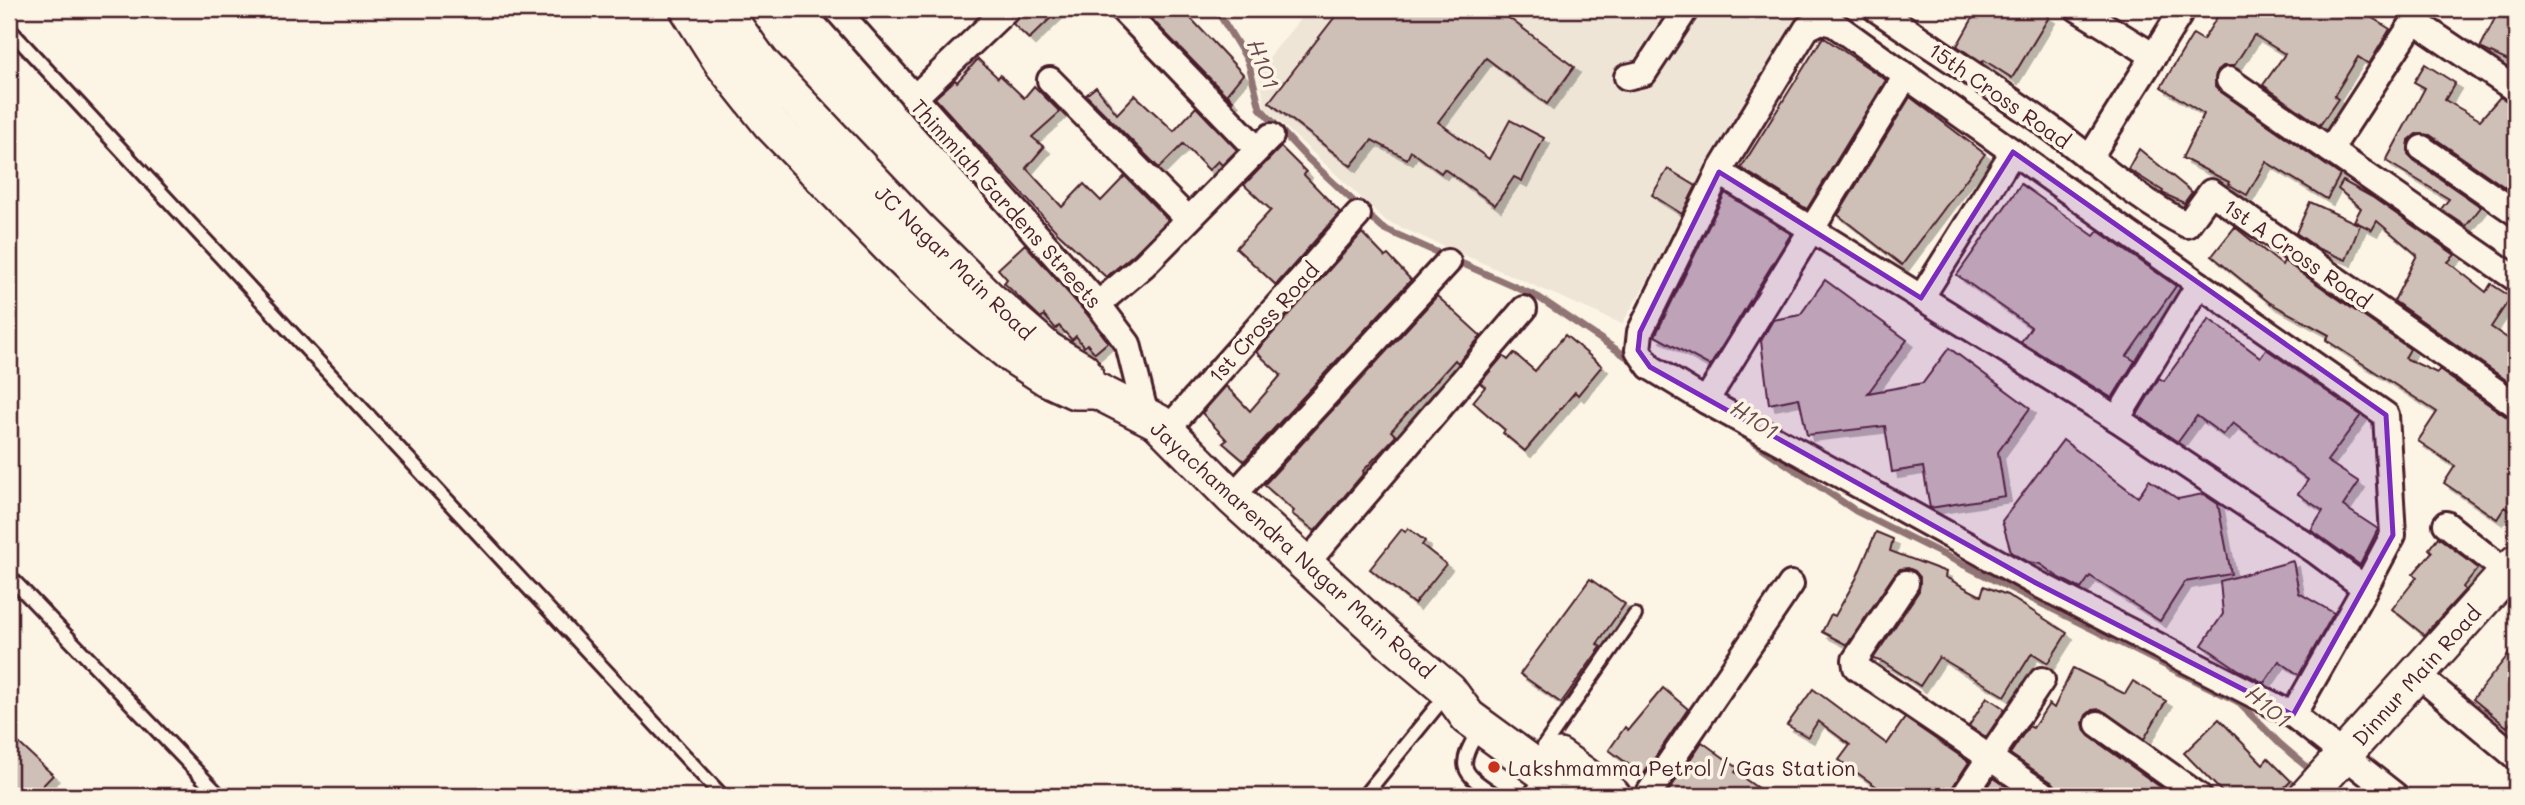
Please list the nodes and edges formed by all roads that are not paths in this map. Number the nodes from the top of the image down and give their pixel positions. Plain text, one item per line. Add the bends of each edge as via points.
1 (688, 9) edge
2 (722, 9) edge
3 (1007, 9) edge
4 (1122, 9) edge
5 (1686, 9) edge
6 (1876, 9) edge
7 (2078, 9) edge
8 (2183, 9) edge
9 (851, 14) edge
10 (2405, 15) edge
11 (9, 29) edge
12 (2154, 56) junction
13 (1906, 76) junction
14 (1627, 77) dead end
15 (1050, 80) dead end
16 (2229, 80) dead end
17 (2516, 90) edge
18 (914, 98) junction
19 (2422, 148) dead end
20 (2330, 150) junction
21 (2013, 152) junction
22 (2090, 159) junction
23 (1719, 172) junction
24 (2067, 190) junction
25 (2516, 213) edge
26 (1358, 215) dead end
27 (1188, 219) junction
28 (1810, 230) junction
29 (1448, 262) dead end
30 (2516, 279) edge
31 (2199, 284) junction
32 (1922, 298) junction
33 (1098, 304) junction
34 (1524, 309) dead end
35 (1097, 391) junction
36 (1706, 401) junction
37 (2516, 405) edge
38 (2117, 419) junction
39 (1157, 423) junction
40 (1232, 497) junction
41 (2446, 524) dead end
42 (1305, 565) junction
43 (2513, 572) edge
44 (9, 576) edge
45 (1906, 583) dead end
46 (1791, 584) dead end
47 (2365, 588) junction
48 (1635, 615) dead end
49 (2417, 674) junction
50 (2042, 680) dead end
51 (1449, 691) junction
52 (2293, 715) junction
53 (2098, 724) dead end
54 (1481, 727) junction
55 (2343, 755) junction
56 (2516, 757) edge
57 (1990, 758) junction
58 (1545, 769) edge
59 (220, 796) edge
60 (722, 796) edge
61 (1364, 796) edge
62 (1497, 796) edge
63 (1577, 796) edge
64 (1614, 796) edge
65 (1647, 796) edge
66 (1964, 796) edge
67 (2046, 796) edge
68 (2199, 796) edge
69 (2307, 796) edge
70 (2396, 796) edge

1 - 35 main road, JC Nagar Main Road via 723,64 770,123 949,304 1047,378 1075,391
2 - 35 main road, JC Nagar Main Road via 761,63 919,230 1048,350 1082,370
3 - 18 street
4 - 27 street via 1264,143
5 - 14 street via 1644,73
6 - 22 street, 15th Cross Road
7 - 12 street
8 - 12 street
9 - 18 street, Thimmiah Gardens Streets
10 - 17 street
10 - 20 street
11 - 60 lane
12 - 22 street
13 - 21 street
13 - 23 street via 1833,24 1821,21 1807,28
13 - 28 street
15 - 27 street
16 - 20 street
18 - 33 street, Thimmiah Gardens Streets
19 - 25 street
20 - 30 street
21 - 24 street
21 - 32 street
22 - 24 street
22 - 37 street, 1st A Cross Road via 2187,225 2211,192
23 - 28 street
23 - 36 street via 1640,332 1638,350 1650,366
24 - 31 street
26 - 39 street, 1st Cross Road
27 - 33 street
28 - 32 street
28 - 36 street
29 - 40 street
31 - 38 street
31 - 47 street via 2386,415 2393,535
32 - 38 street
33 - 39 street, Thimmiah Gardens Streets via 1128,344
34 - 42 street
35 - 39 main road, Jayachamarendra Nagar Main Road
36 - 52 street via 2036,583
38 - 47 street
39 - 40 main road, Jayachamarendra Nagar Main Road
40 - 42 main road, Jayachamarendra Nagar Main Road
41 - 43 street
42 - 51 main road, Jayachamarendra Nagar Main Road
43 - 49 main road, Dinnur Main Road
44 - 59 lane
45 - 57 street via 1855,660 1856,667
46 - 65 street
47 - 52 street
48 - 58 lane
49 - 55 main road, Dinnur Main Road
49 - 56 street
50 - 57 street
51 - 54 main road
51 - 58 main road via 1482,701
51 - 61 lane
52 - 55 street
53 - 68 street
54 - 58 main road
54 - 62 lane via 1468,749 1465,766 1473,780
55 - 69 main road, Dinnur Main Road
55 - 70 street
57 - 66 street
57 - 67 street
58 - 63 main road
58 - 64 main road

